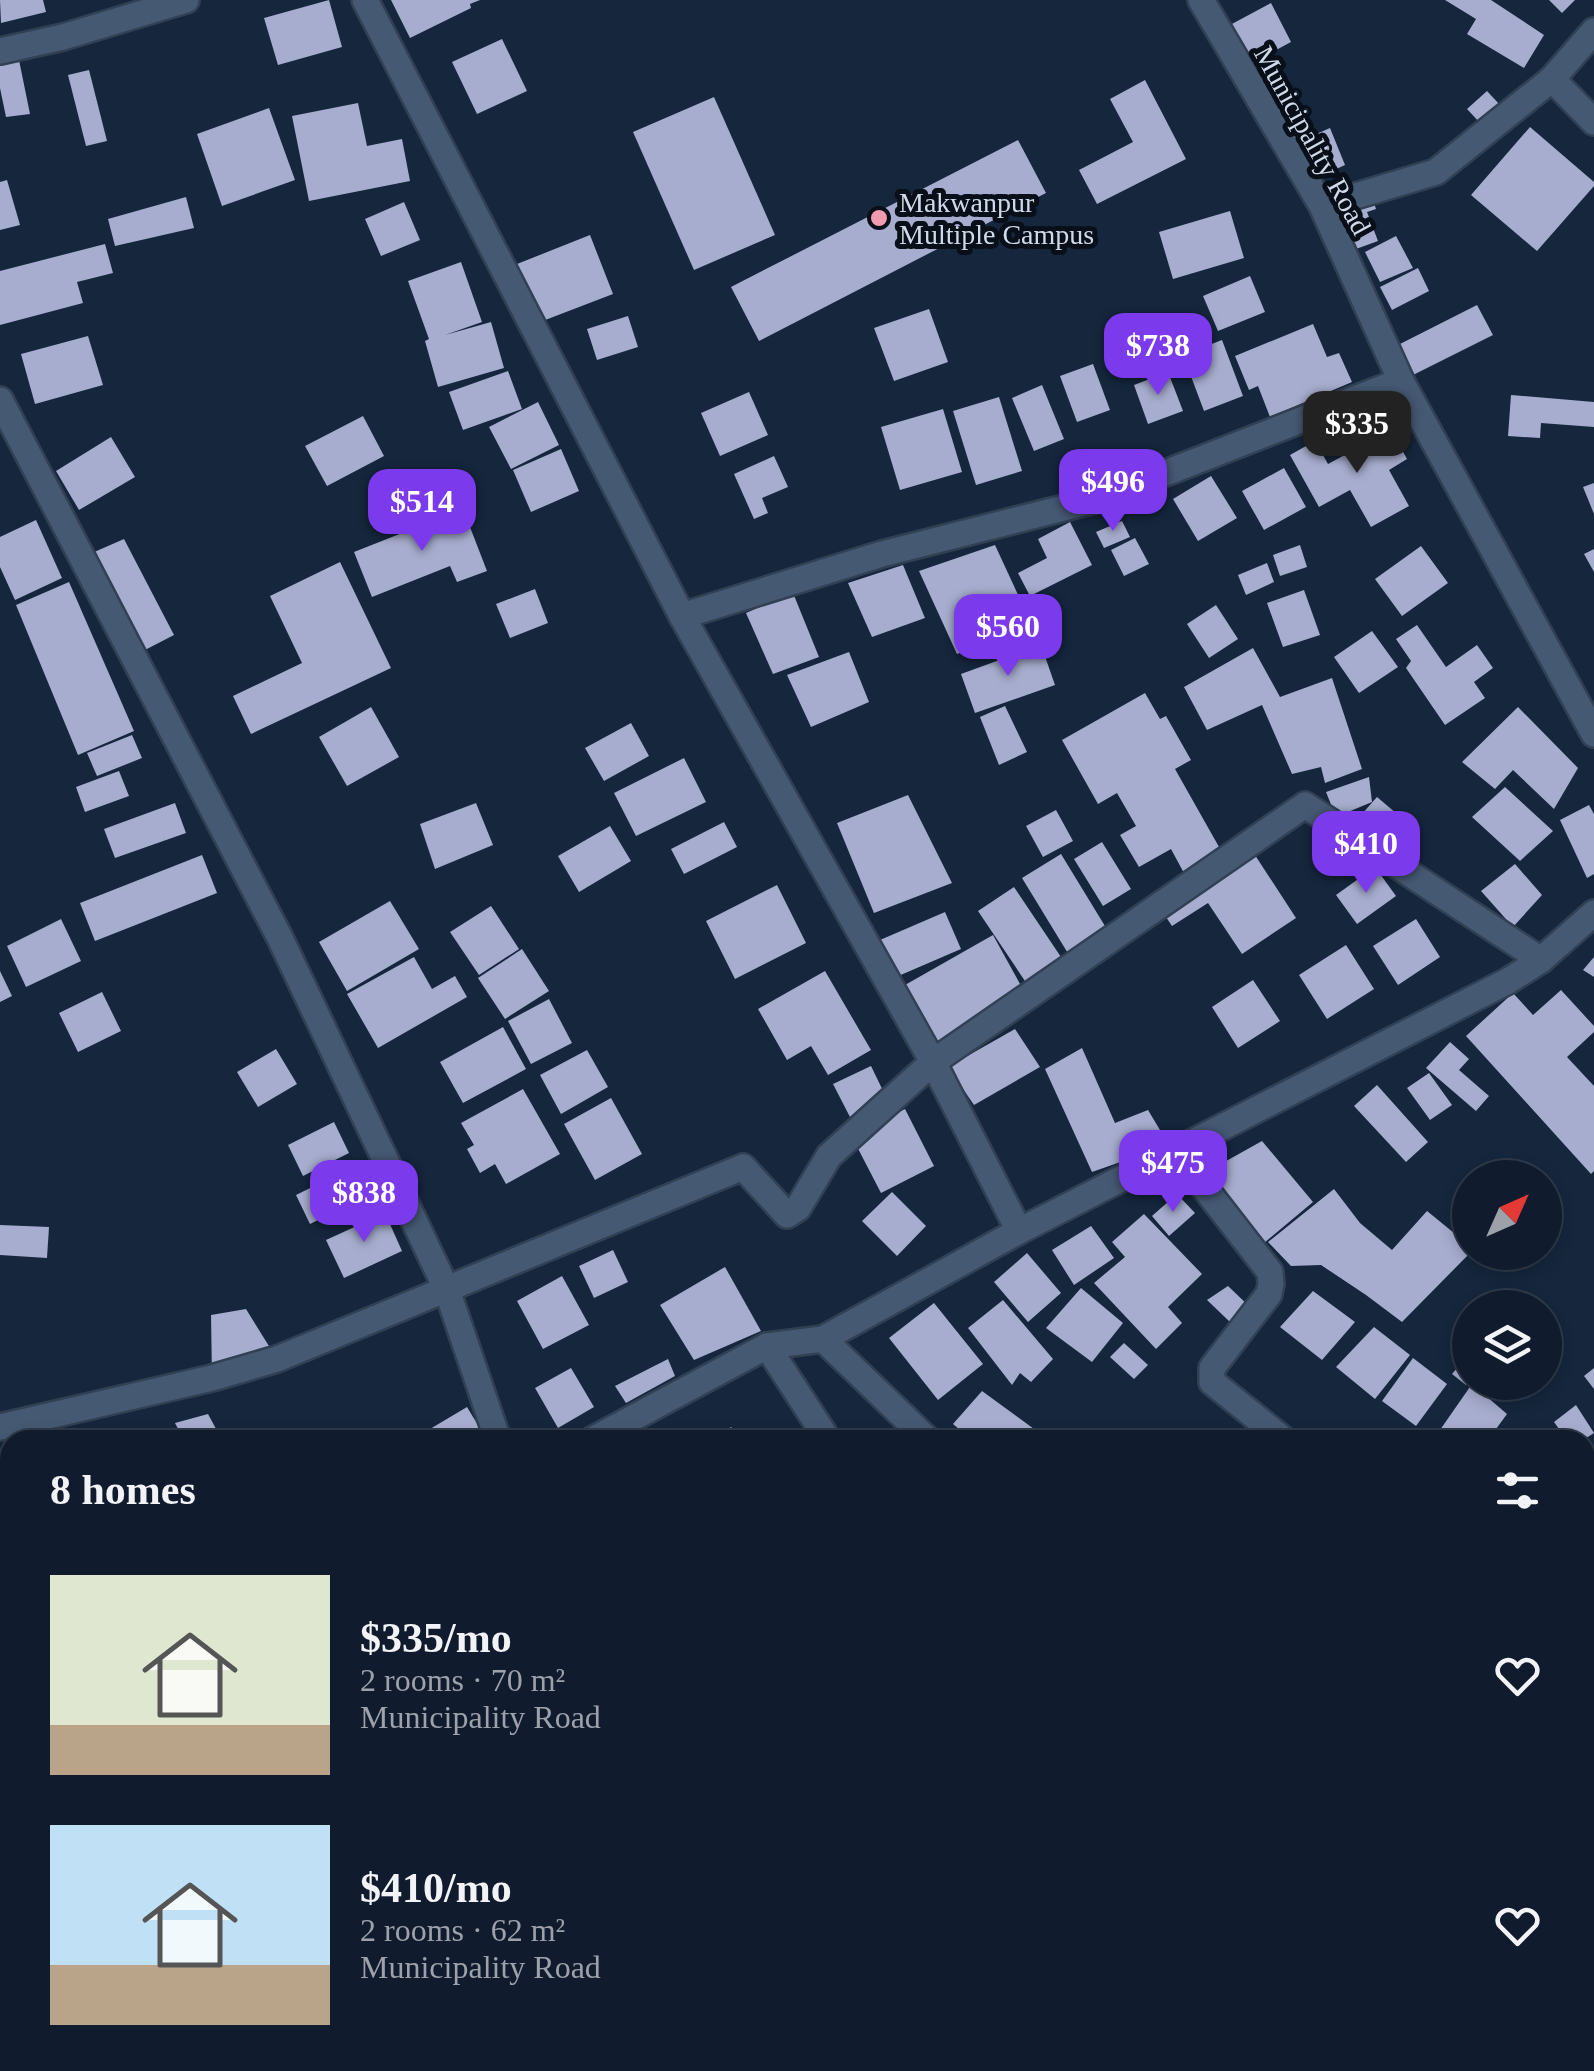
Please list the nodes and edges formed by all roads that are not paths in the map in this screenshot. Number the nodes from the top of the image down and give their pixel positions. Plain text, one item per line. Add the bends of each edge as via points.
1 (186, 0) edge
2 (365, 0) edge
3 (1200, 0) edge
4 (1594, 31) edge
5 (0, 51) edge
6 (1552, 79) junction
7 (1594, 122) edge
8 (1322, 206) junction
9 (1401, 381) junction
10 (0, 400) edge
11 (682, 616) junction
12 (1594, 734) edge
13 (1594, 913) edge
14 (1541, 960) junction
15 (932, 1062) junction
16 (1176, 1151) junction
17 (1019, 1230) junction
18 (447, 1290) junction
19 (823, 1338) junction
20 (767, 1346) junction
21 (0, 1426) edge
22 (495, 1430) edge
23 (611, 1430) edge
24 (822, 1430) edge
25 (918, 1430) edge
26 (1272, 1430) edge

1 - 5 street
2 - 11 street
3 - 8 street, Municipality Road
4 - 6 street
6 - 7 street
6 - 8 street via 1436,172
8 - 9 street, Municipality Road
9 - 11 street via 1100,498 882,554
9 - 12 street, Municipality Road
10 - 18 street via 280,938
11 - 15 street
13 - 14 street
14 - 15 street via 1305,805
14 - 16 street
15 - 17 street
15 - 18 street via 829,1156 798,1208 787,1214 743,1167
16 - 17 street
16 - 26 street via 1270,1272 1269,1294 1212,1368 1212,1382
17 - 19 street
18 - 21 street via 278,1359
18 - 22 street
19 - 20 street
19 - 25 street
20 - 23 street
20 - 24 street

